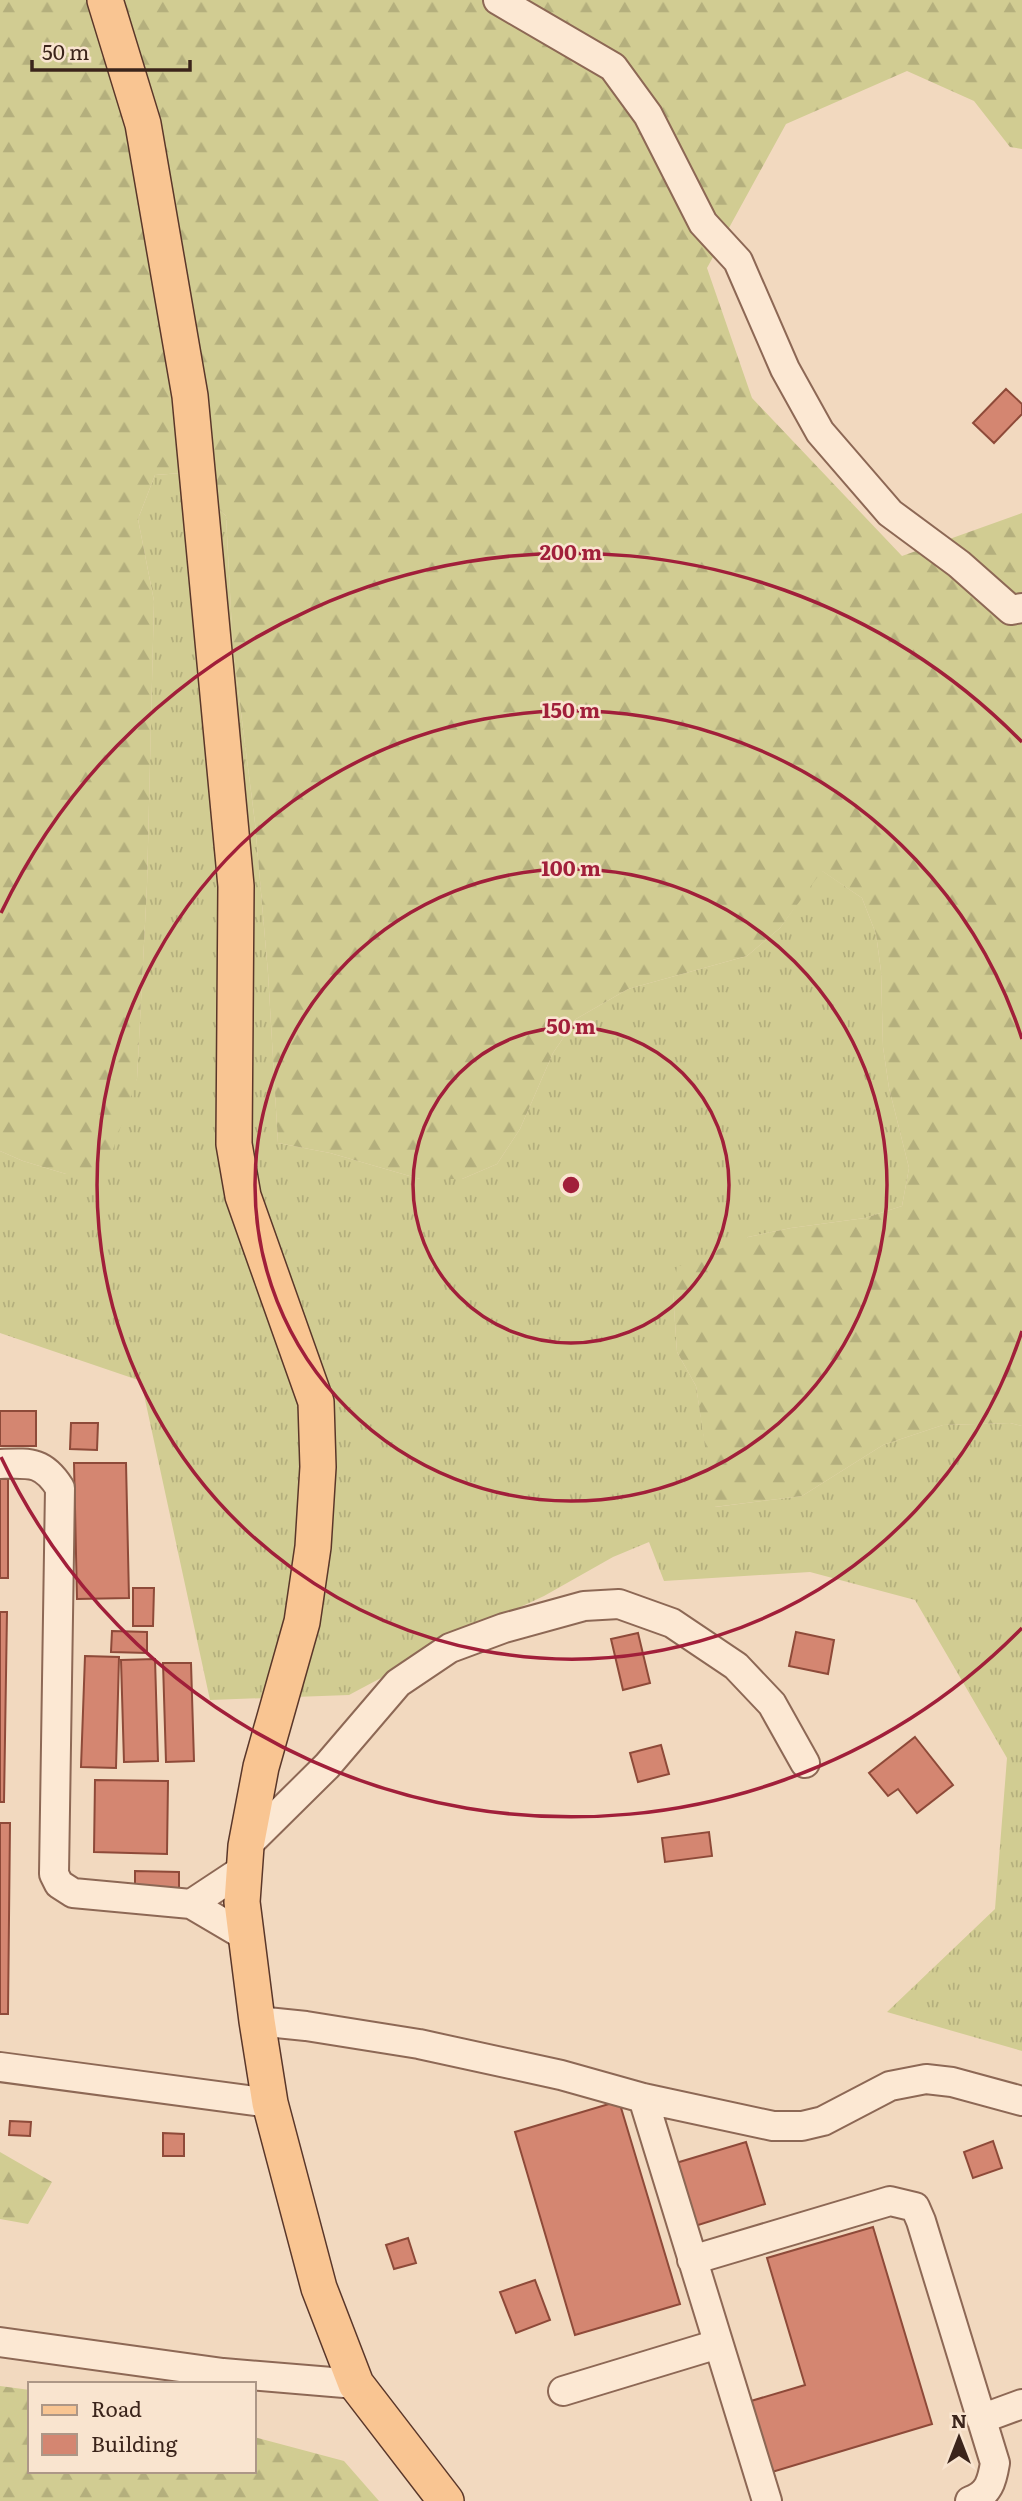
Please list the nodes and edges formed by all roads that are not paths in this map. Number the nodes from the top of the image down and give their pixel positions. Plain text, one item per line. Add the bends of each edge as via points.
1 (105, 0) edge
2 (498, 0) edge
3 (1022, 608) edge
4 (0, 1464) edge
5 (805, 1763) dead end
6 (245, 1858) junction
7 (191, 1904) junction
8 (247, 1937) junction
9 (257, 2021) junction
10 (0, 2067) edge
11 (643, 2098) junction
12 (1022, 2101) edge
13 (270, 2102) junction
14 (692, 2260) junction
15 (0, 2342) edge
16 (718, 2344) junction
17 (356, 2384) junction
18 (563, 2391) dead end
19 (1022, 2404) edge
20 (981, 2419) junction
21 (446, 2501) edge
22 (767, 2501) edge
23 (970, 2501) edge

1 - 6 main road via 143,124 190,396 236,886 234,1144 243,1196 316,1402 313,1547 302,1622 261,1767
2 - 3 lane via 614,67 648,114 703,223 738,261 785,369 820,432 890,513 960,564 1011,610
4 - 7 lane via 29,1463 50,1472 60,1488 54,1874 59,1884 73,1893
5 - 6 lane via 772,1704 736,1666 673,1623 619,1604 584,1606 450,1648 398,1683
6 - 7 lane
6 - 8 main road via 242,1902
7 - 8 lane
8 - 9 main road
9 - 11 lane via 419,2044
9 - 13 main road
10 - 13 lane
11 - 12 lane via 773,2126 823,2121 890,2086 926,2079
11 - 14 lane
13 - 17 main road via 319,2288
14 - 16 lane
14 - 20 lane via 890,2202 915,2207
15 - 17 lane via 223,2373
16 - 18 lane
16 - 22 lane
17 - 21 main road
19 - 20 lane
20 - 23 lane via 995,2463 992,2483

